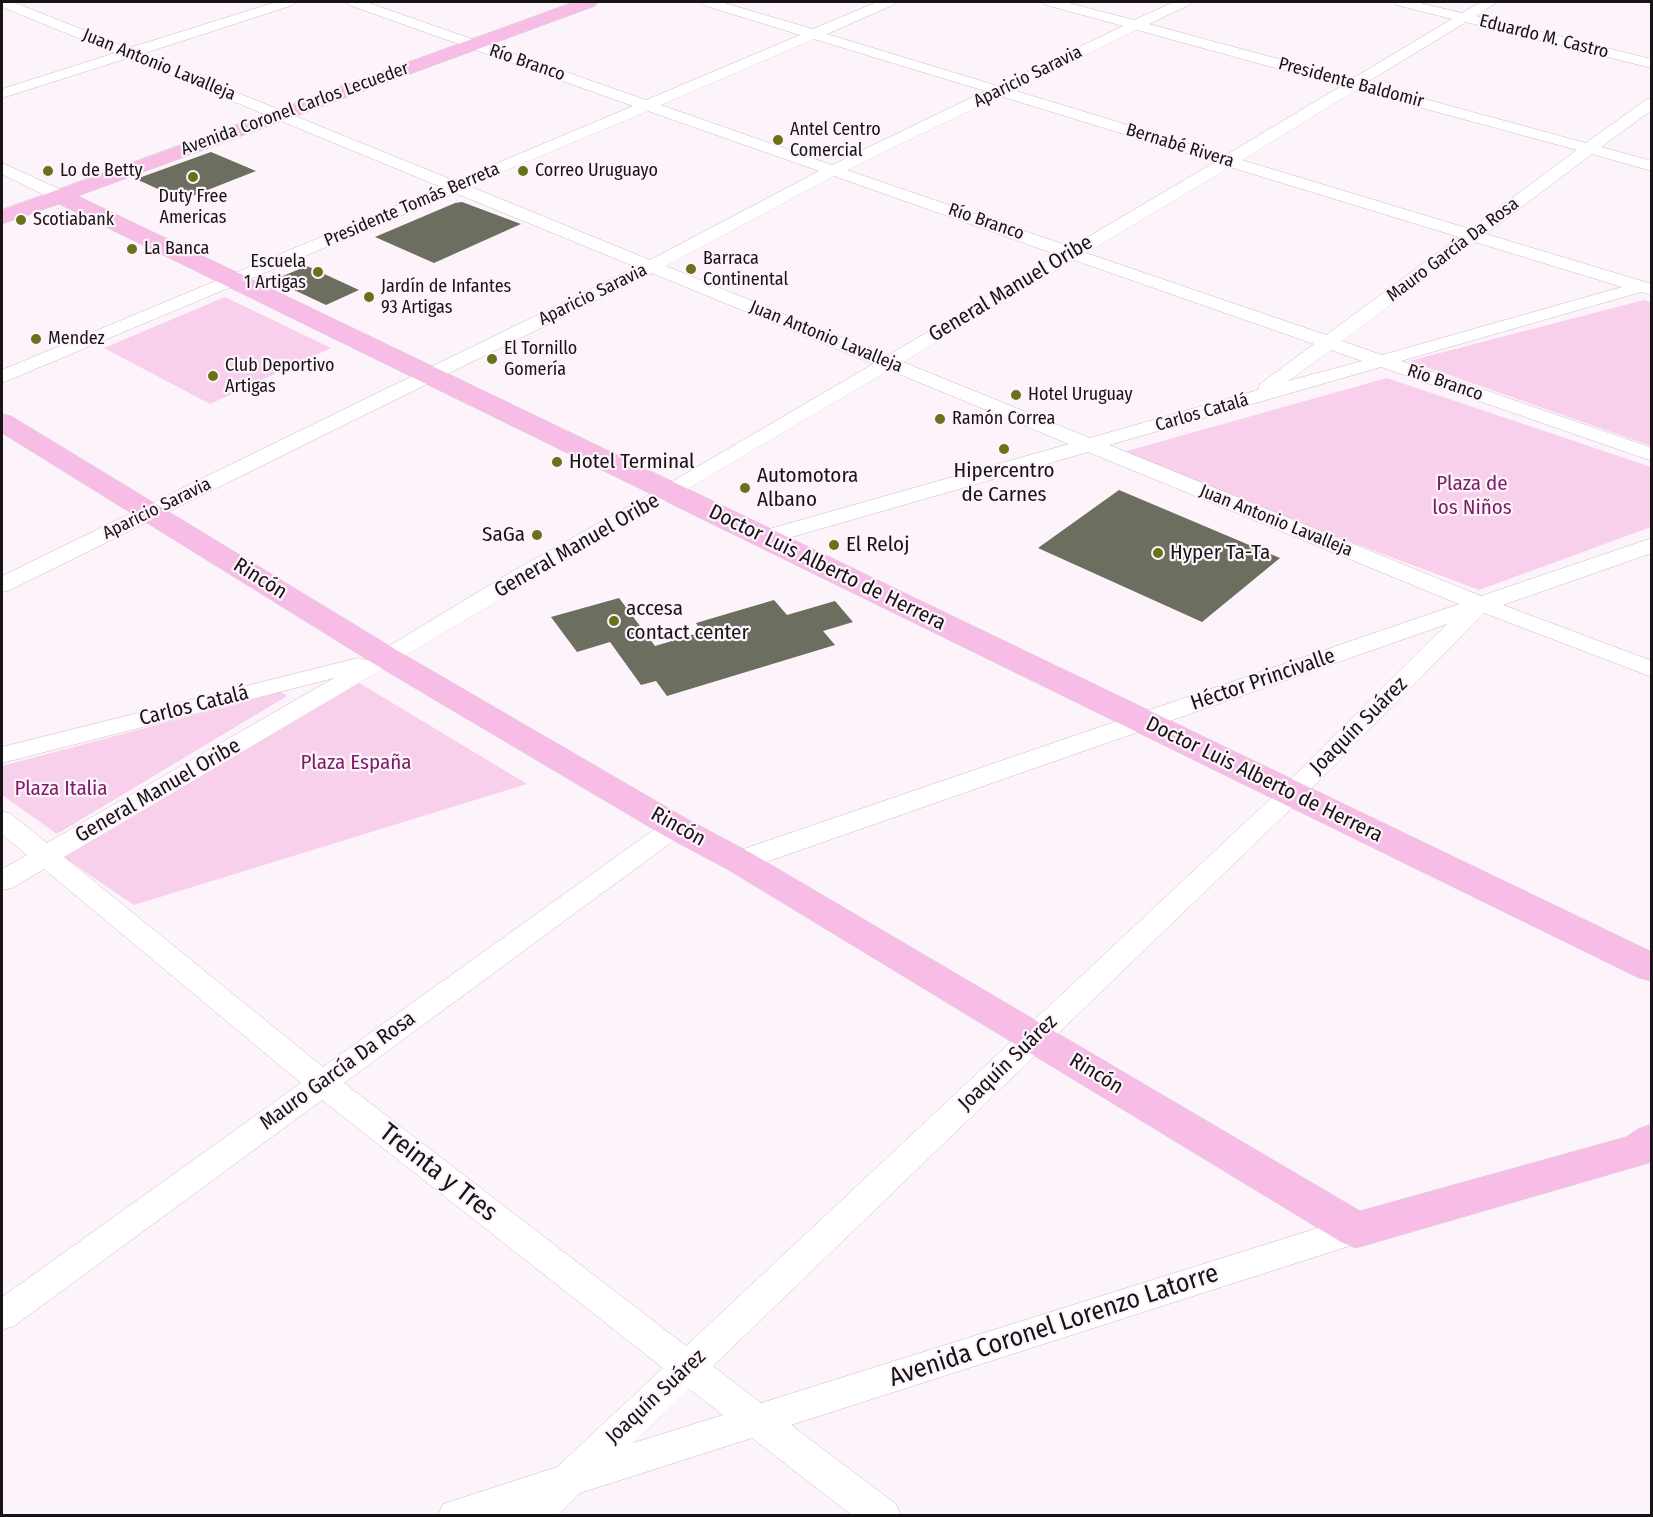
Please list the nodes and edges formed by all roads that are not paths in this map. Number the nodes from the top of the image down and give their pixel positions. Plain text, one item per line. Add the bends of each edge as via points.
1 (2, 2) edge
2 (288, 2) edge
3 (354, 2) edge
4 (589, 2) edge
5 (708, 2) edge
6 (888, 2) edge
7 (1051, 2) edge
8 (1184, 2) edge
9 (1401, 2) edge
10 (1490, 2) edge
11 (1463, 17) junction
12 (1136, 25) junction
13 (811, 33) junction
14 (472, 45) junction
15 (128, 52) junction
16 (1652, 64) edge
17 (1355, 84) junction
18 (1001, 91) junction
19 (2, 94) edge
20 (1652, 102) edge
21 (649, 105) junction
22 (280, 115) junction
23 (1589, 149) junction
24 (1228, 161) junction
25 (1652, 166) edge
26 (2, 168) edge
27 (834, 170) junction
28 (457, 186) junction
29 (60, 196) junction
30 (2, 217) edge
31 (1473, 236) junction
32 (1074, 253) junction
33 (652, 266) junction
34 (232, 280) junction
35 (1646, 289) edge
36 (1329, 342) junction
37 (1383, 361) junction
38 (888, 362) junction
39 (429, 376) junction
40 (2, 377) edge
41 (1255, 397) junction
42 (2, 422) edge
43 (1090, 445) junction
44 (1652, 455) edge
45 (671, 492) junction
46 (151, 512) junction
47 (763, 538) junction
48 (1652, 545) edge
49 (2, 585) edge
50 (1480, 604) junction
51 (387, 658) junction
52 (1652, 670) edge
53 (1143, 721) junction
54 (2, 755) edge
55 (1291, 794) junction
56 (2, 822) edge
57 (675, 827) junction
58 (44, 856) junction
59 (739, 861) junction
60 (2, 880) edge
61 (1652, 968) edge
62 (1035, 1037) junction
63 (322, 1083) junction
64 (1652, 1140) edge
65 (1356, 1230) junction
66 (2, 1316) edge
67 (687, 1367) junction
68 (756, 1420) junction
69 (569, 1480) junction
70 (456, 1515) edge
71 (531, 1515) edge
72 (883, 1515) edge

1 - 15 street, Juan Antonio Lavalleja
2 - 15 street
3 - 14 street, Río Branco
4 - 14 main road, Avenida Coronel Carlos Lecueder
5 - 13 street, Bernabé Rivera
6 - 13 street, Presidente Tomás Berreta
7 - 12 street, Presidente Baldomir
8 - 12 street, Aparicio Saravia
9 - 11 street, Eduardo M. Castro
10 - 11 street, General Manuel Oribe
11 - 16 street, Eduardo M. Castro
11 - 17 street, General Manuel Oribe
12 - 17 street, Presidente Baldomir
12 - 18 street, Aparicio Saravia
13 - 18 street, Bernabé Rivera
13 - 21 street, Presidente Tomás Berreta
14 - 21 street, Río Branco
14 - 22 main road, Avenida Coronel Carlos Lecueder
15 - 19 street
15 - 22 street, Juan Antonio Lavalleja
17 - 23 street, Presidente Baldomir
17 - 24 street, General Manuel Oribe
18 - 24 street, Bernabé Rivera
18 - 27 street, Aparicio Saravia
20 - 23 street, Mauro García Da Rosa
21 - 27 street, Río Branco
21 - 28 street, Presidente Tomás Berreta
22 - 28 street, Juan Antonio Lavalleja
22 - 29 main road, Avenida Coronel Carlos Lecueder
23 - 25 street, Presidente Baldomir
23 - 31 street, Mauro García Da Rosa
24 - 31 street, Bernabé Rivera
24 - 32 street, General Manuel Oribe
26 - 29 street, Doctor Luis Alberto de Herrera
27 - 32 street, Río Branco
27 - 33 street, Aparicio Saravia
28 - 33 street, Juan Antonio Lavalleja
28 - 34 street, Presidente Tomás Berreta
29 - 30 main road, Avenida Coronel Carlos Lecueder
29 - 34 main road, Doctor Luis Alberto de Herrera
31 - 35 street, Bernabé Rivera
31 - 36 street, Mauro García Da Rosa
32 - 36 street, Río Branco
32 - 38 street, General Manuel Oribe
33 - 38 street, Juan Antonio Lavalleja
33 - 39 street, Aparicio Saravia
34 - 39 main road, Doctor Luis Alberto de Herrera
34 - 40 street, Presidente Tomás Berreta
35 - 37 street, Carlos Catalá
36 - 37 street, Río Branco
36 - 41 street, Mauro García Da Rosa
37 - 41 street, Carlos Catalá
37 - 44 street, Río Branco
38 - 43 street, Juan Antonio Lavalleja
38 - 45 street, General Manuel Oribe
39 - 45 main road, Doctor Luis Alberto de Herrera
39 - 46 street, Aparicio Saravia
41 - 43 street, Carlos Catalá
42 - 46 main road, Rincón
43 - 47 street, Carlos Catalá
43 - 50 street, Juan Antonio Lavalleja
45 - 47 main road, Doctor Luis Alberto de Herrera
45 - 51 street, General Manuel Oribe via 516,579
46 - 49 street, Aparicio Saravia
46 - 51 main road, Rincón
47 - 53 main road, Doctor Luis Alberto de Herrera
48 - 50 street, Héctor Princivalle
50 - 52 street, Juan Antonio Lavalleja
50 - 53 street, Héctor Princivalle
50 - 55 street, Joaquín Suárez
51 - 54 street, Carlos Catalá
51 - 57 main road, Rincón
51 - 58 street, General Manuel Oribe
53 - 55 main road, Doctor Luis Alberto de Herrera
53 - 59 street, Héctor Princivalle
55 - 61 main road, Doctor Luis Alberto de Herrera
55 - 62 street, Joaquín Suárez
56 - 58 street, Treinta y Tres
57 - 59 main road, Rincón
57 - 63 street, Mauro García Da Rosa
58 - 60 street, General Manuel Oribe
58 - 63 street, Treinta y Tres
59 - 62 main road, Rincón
62 - 65 main road, Rincón
62 - 67 street, Joaquín Suárez
63 - 66 street, Mauro García Da Rosa
63 - 67 street, Treinta y Tres
64 - 65 main road, Avenida Coronel Lorenzo Latorre via 1639,1150
65 - 68 street, Avenida Coronel Lorenzo Latorre
67 - 68 street, Treinta y Tres
67 - 69 street, Joaquín Suárez
68 - 69 street, Avenida Coronel Lorenzo Latorre
68 - 72 street, Treinta y Tres
69 - 70 street, Avenida Coronel Lorenzo Latorre
69 - 71 street, Joaquín Suárez

